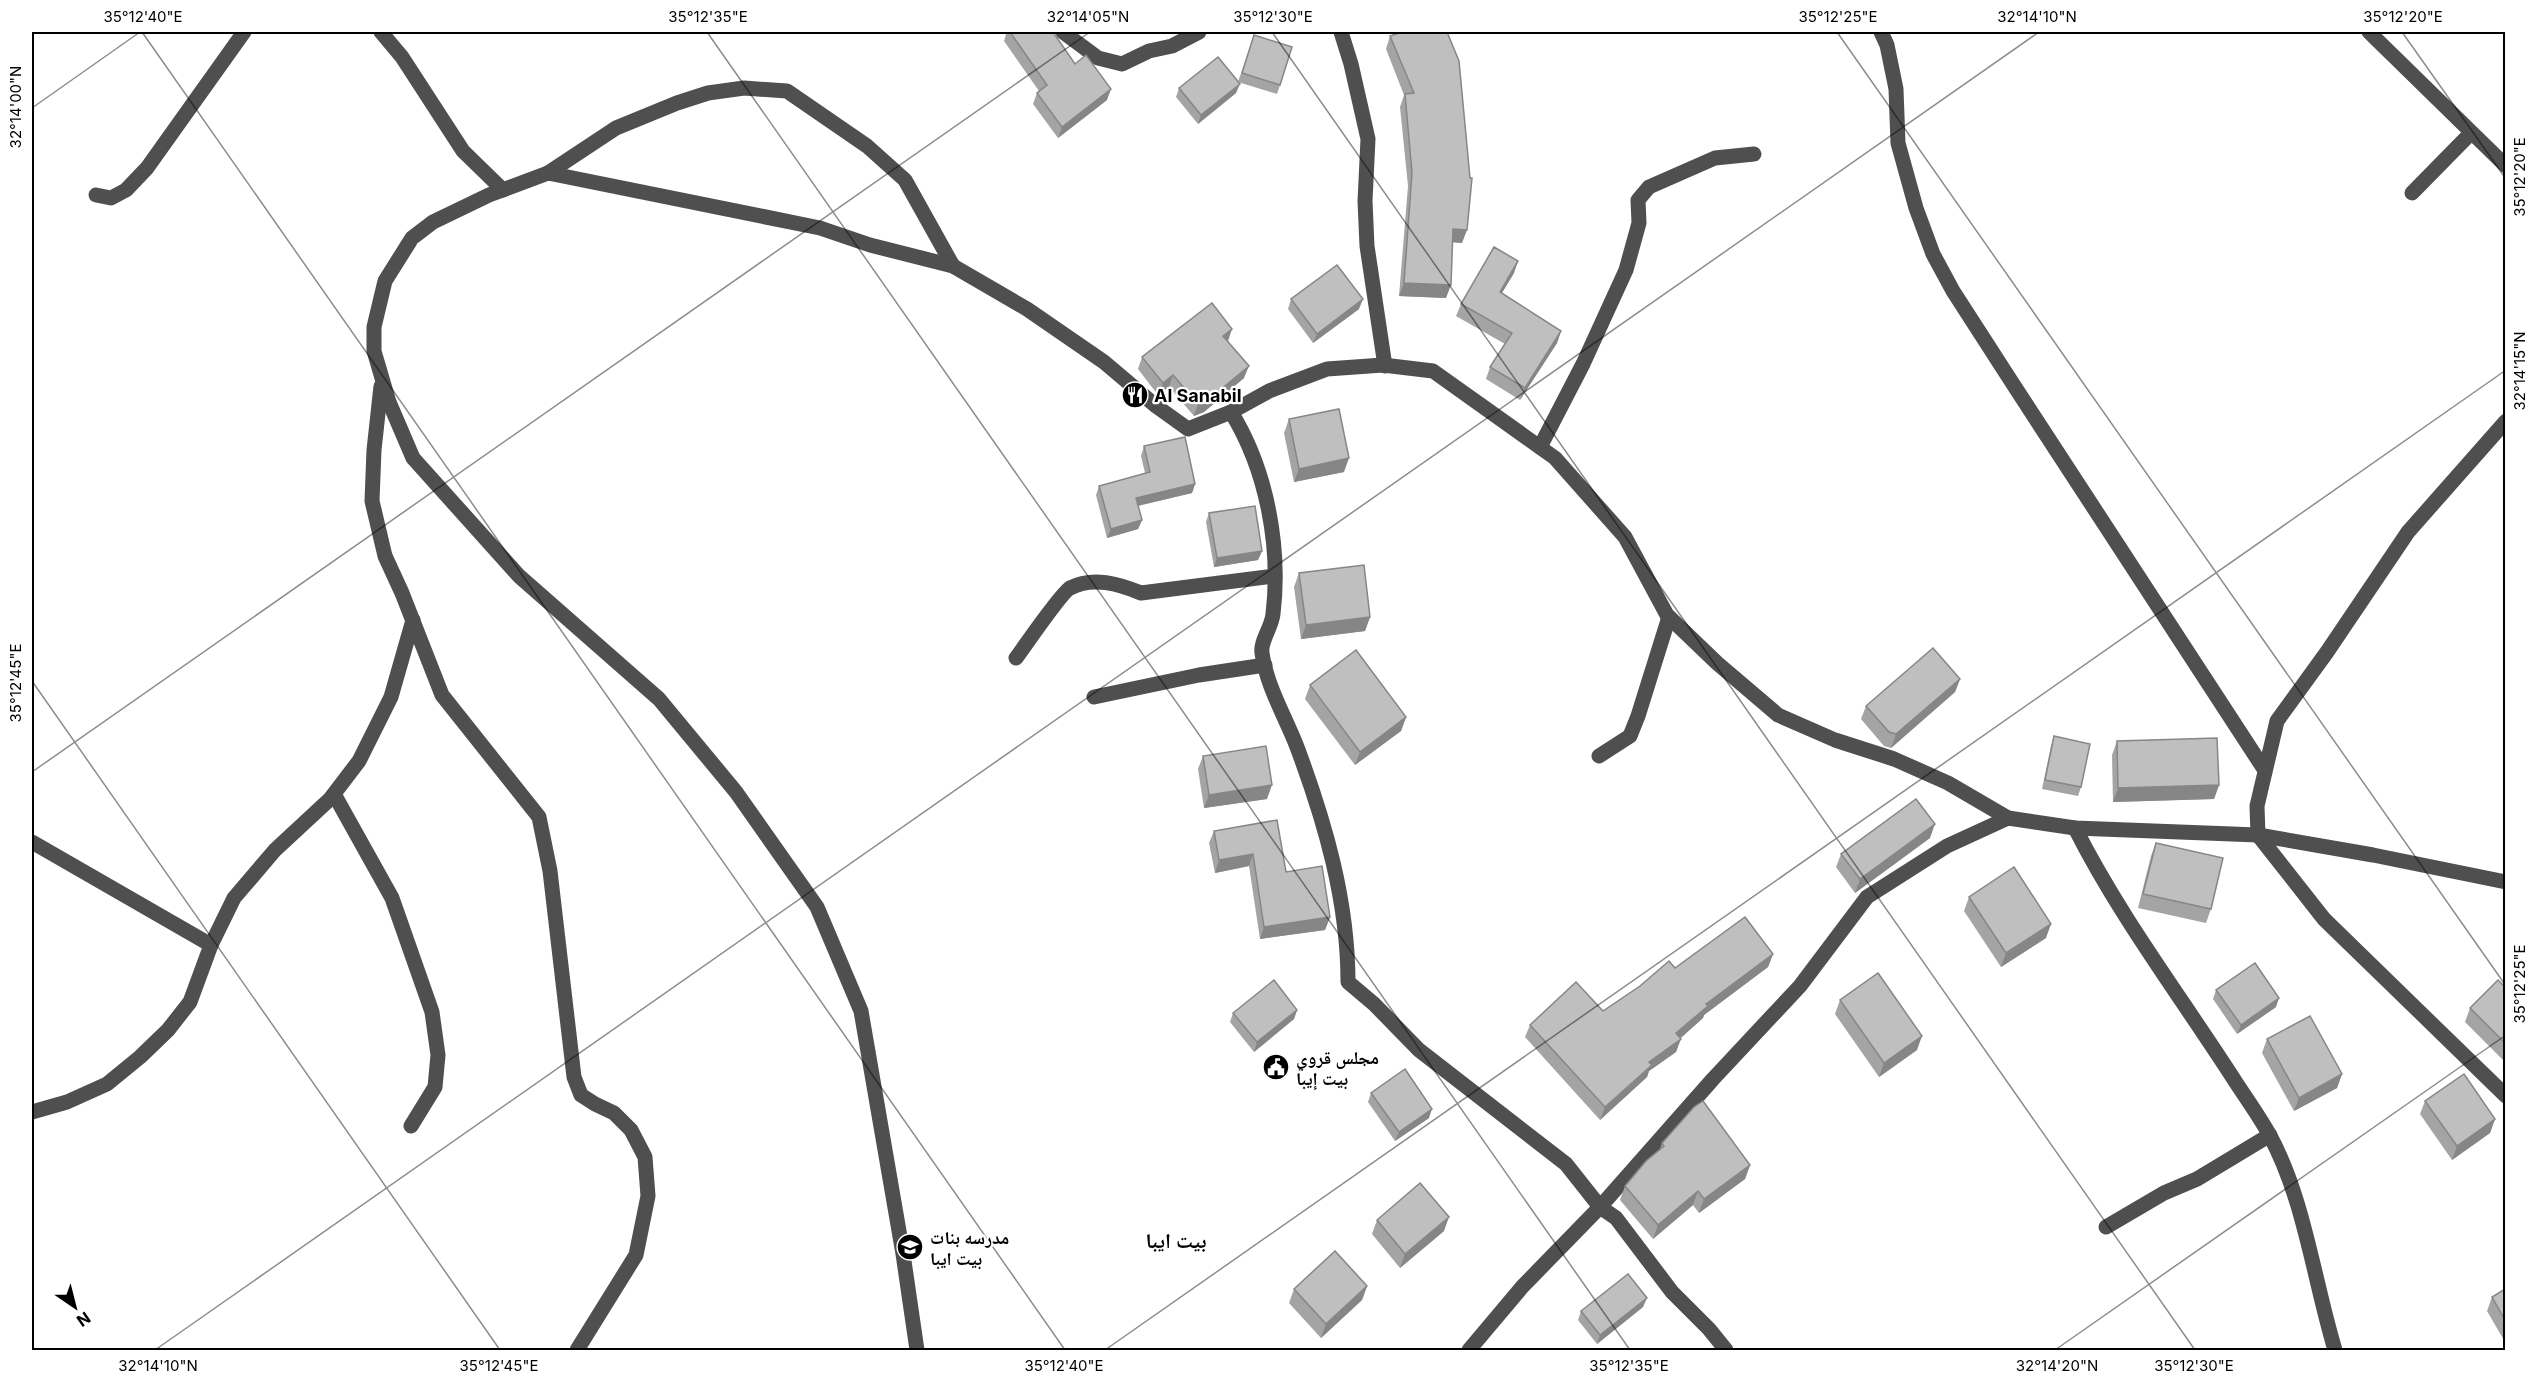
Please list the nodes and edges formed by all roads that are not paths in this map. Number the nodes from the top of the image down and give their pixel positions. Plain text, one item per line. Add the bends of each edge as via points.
1 (243, 32) edge
2 (381, 32) edge
3 (1063, 32) edge
4 (1199, 32) edge
5 (1341, 32) edge
6 (1881, 32) edge
7 (2369, 32) edge
8 (2470, 134) junction
9 (1754, 154) dead end
10 (2505, 166) edge
11 (548, 173) junction
12 (503, 190) junction
13 (2412, 193) dead end
14 (96, 195) dead end
15 (952, 266) junction
16 (1385, 366) junction
17 (382, 380) junction
18 (1231, 412) junction
19 (2505, 421) edge
20 (1540, 447) junction
21 (1274, 576) junction
22 (1669, 617) junction
23 (413, 620) junction
24 (1016, 658) dead end
25 (1265, 665) junction
26 (1094, 697) dead end
27 (1599, 756) dead end
28 (2264, 769) junction
29 (334, 794) junction
30 (2008, 818) junction
31 (2075, 828) junction
32 (2258, 836) junction
33 (32, 842) edge
34 (2505, 882) edge
35 (211, 945) junction
36 (2505, 1096) edge
37 (32, 1112) edge
38 (411, 1126) dead end
39 (2270, 1135) junction
40 (1600, 1208) junction
41 (2106, 1227) dead end
42 (577, 1350) edge
43 (917, 1350) edge
44 (1469, 1350) edge
45 (1726, 1350) edge
46 (2335, 1350) edge

1 - 14 street via 147,168 126,190 111,198
2 - 12 street via 402,57 463,151
3 - 4 street via 1098,58 1122,64
5 - 16 street via 1368,138 1367,246
6 - 28 street via 1896,89 1898,143 1933,254 1953,291
7 - 8 street
8 - 10 street
8 - 13 street
9 - 20 street via 1716,158 1649,187 1638,200 1639,223 1626,270
11 - 12 street
11 - 15 street via 820,228
11 - 15 street via 616,128 677,103 744,88 787,91 867,146 905,180
12 - 17 street via 433,222 412,238 399,256 385,280 374,327 374,351
15 - 18 street via 1027,309 1104,362 1188,429
16 - 18 street via 1327,369 1269,391
16 - 20 street via 1433,371
17 - 23 street via 372,501 385,556
17 - 43 street via 413,458 519,576 659,699 736,792 817,907 861,1011
18 - 21 street via 1260,474 1274,546
19 - 28 street via 2408,532 2277,721
20 - 22 street via 1555,458 1625,537
21 - 24 street via 1141,593 1095,581 1068,589
21 - 25 street via 1273,616 1261,650
22 - 27 street via 1630,736
22 - 30 street via 1778,715 1948,783
23 - 29 street via 391,697 359,761
23 - 42 street via 442,695 539,818 550,872 574,1077 581,1095 614,1113 632,1130 645,1157 648,1196 636,1255
25 - 26 street
25 - 40 street via 1270,688 1316,801 1343,902 1348,982 1419,1050 1566,1164
28 - 32 street via 2257,806
29 - 35 street via 275,850 234,898
29 - 38 street via 392,898 432,1012 438,1055 435,1087
30 - 31 street
30 - 40 street via 1947,846 1867,897 1800,986
31 - 32 street
31 - 39 street via 2131,926
32 - 34 street
32 - 36 street via 2324,919
33 - 35 street
35 - 37 street via 190,1002 140,1057 106,1084 67,1102
39 - 41 street
39 - 46 street via 2293,1189
40 - 44 street via 1522,1287
40 - 45 street via 1616,1218 1672,1292

